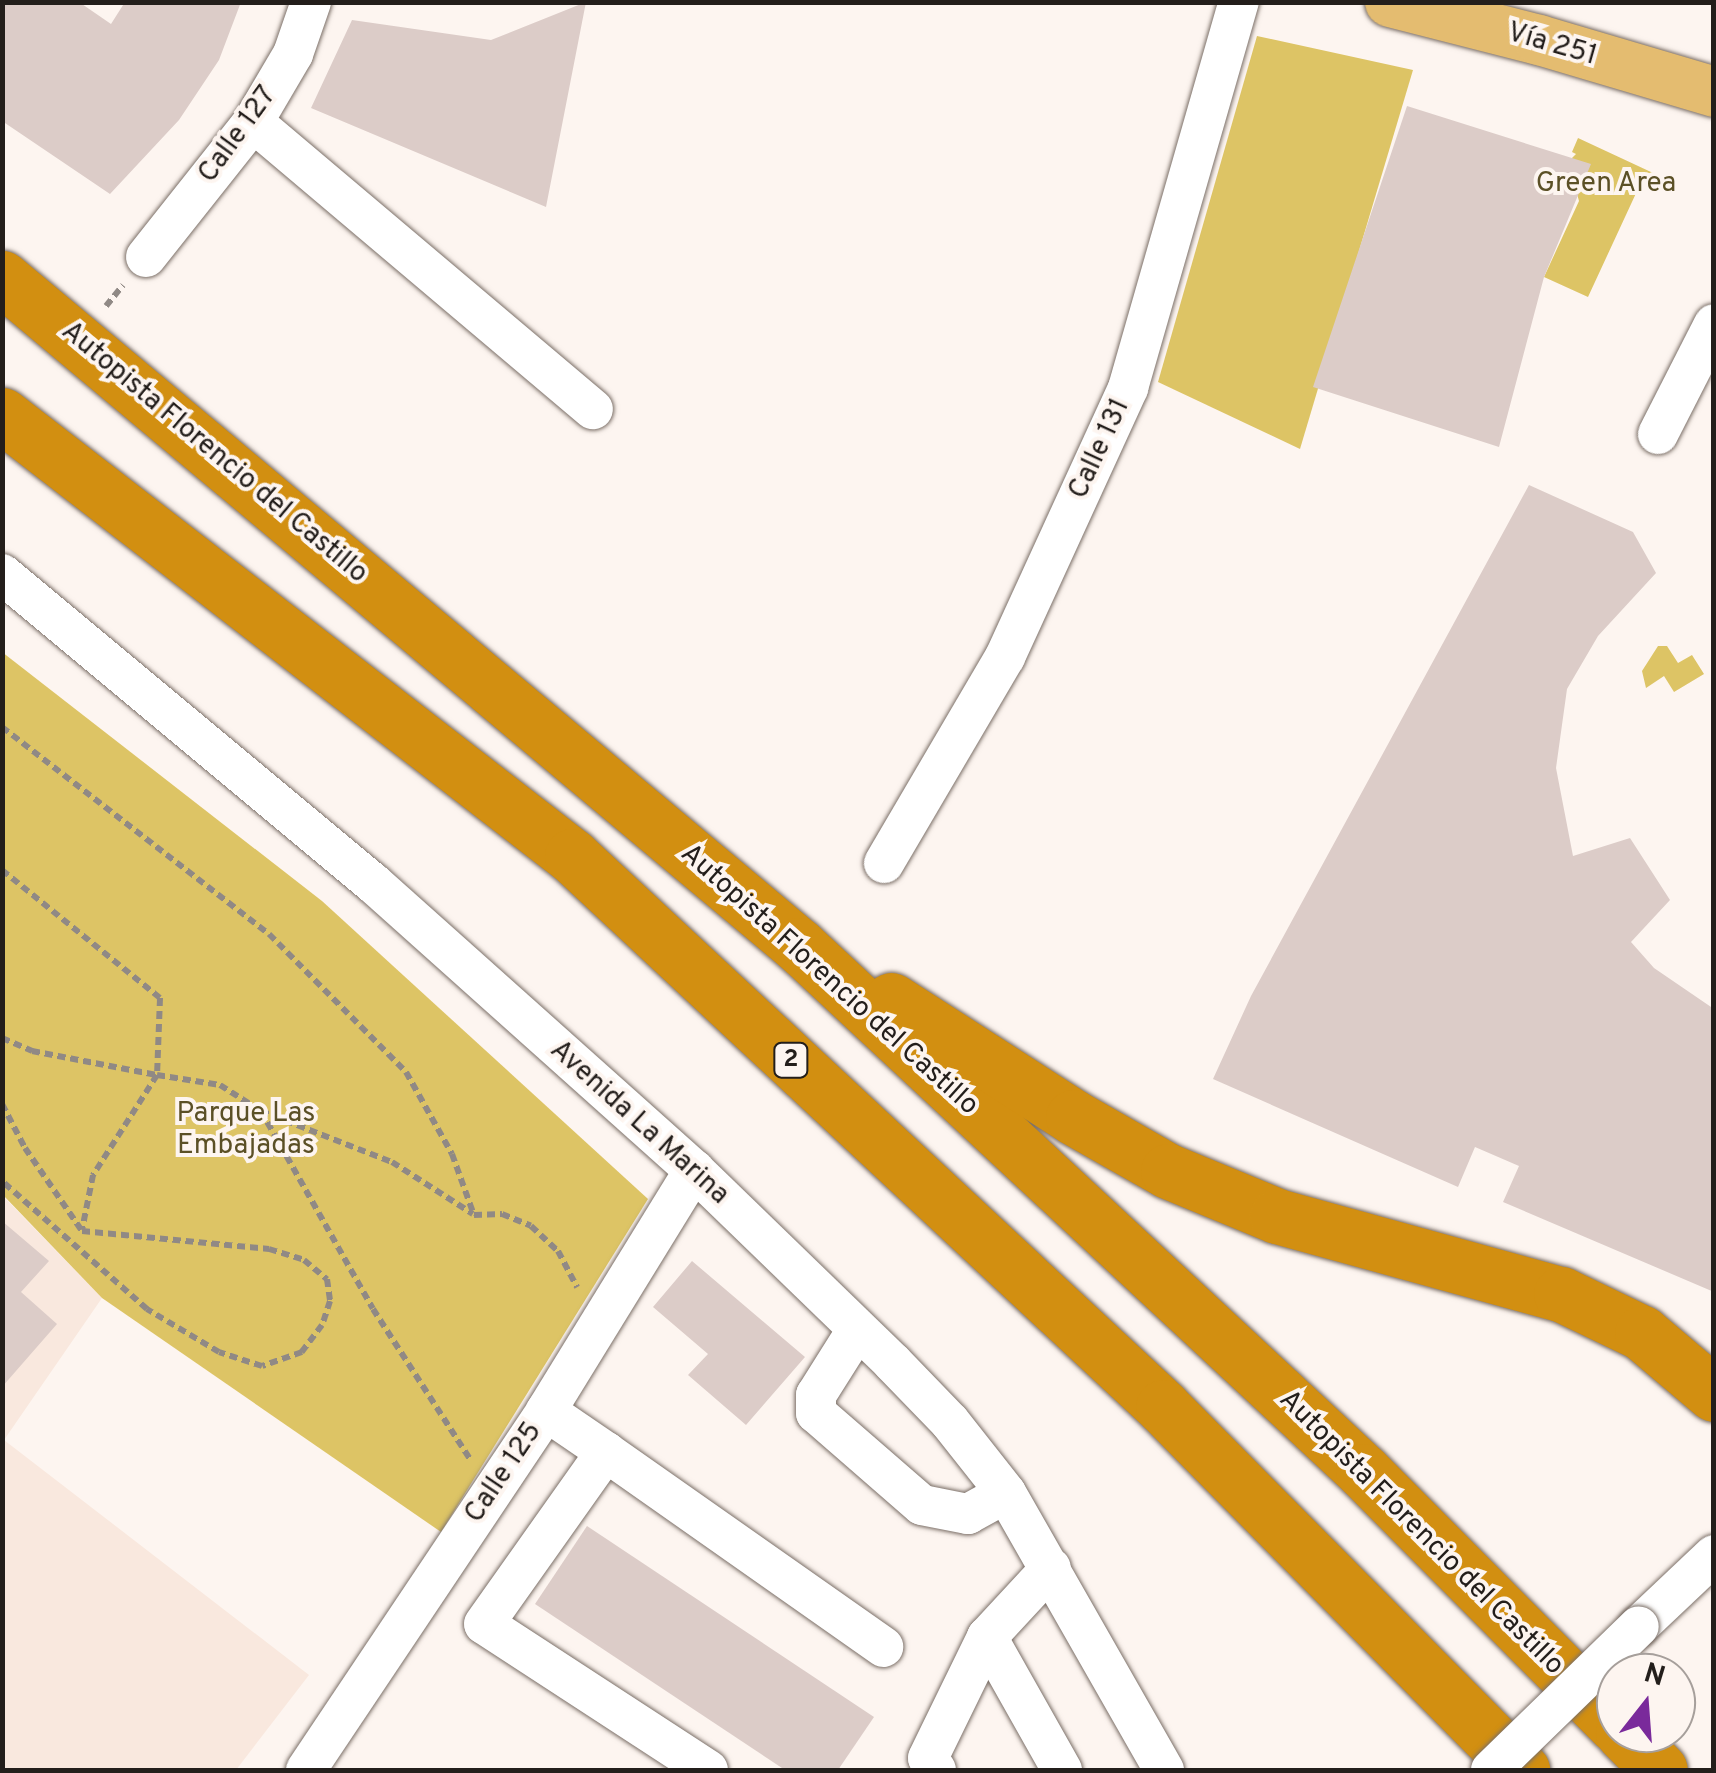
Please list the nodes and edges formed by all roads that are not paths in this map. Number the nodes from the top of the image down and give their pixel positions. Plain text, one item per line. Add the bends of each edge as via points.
1 (311, 2) edge
2 (1240, 2) edge
3 (1390, 2) edge
4 (1714, 92) edge
5 (253, 122) junction
6 (146, 257) road end
7 (2, 278) edge
8 (1714, 324) edge
9 (593, 410) dead end
10 (2, 415) edge
11 (1658, 434) dead end
12 (2, 574) edge
13 (884, 864) dead end
14 (798, 945) junction
15 (694, 1170) junction
16 (857, 1330) junction
17 (1714, 1394) edge
18 (546, 1411) junction
19 (606, 1452) junction
20 (1006, 1492) junction
21 (1714, 1555) edge
22 (1051, 1568) junction
23 (427, 1589) junction
24 (484, 1624) junction
25 (987, 1638) junction
26 (883, 1647) dead end
27 (1596, 1706) edge
28 (1154, 1767) edge
29 (306, 1770) edge
30 (708, 1770) edge
31 (936, 1770) edge
32 (1062, 1770) edge
33 (1491, 1770) edge
34 (1522, 1770) edge

1 - 5 street, Calle 127 via 294,54
2 - 13 street, Calle 131 via 1128,388 1005,658
3 - 4 main road, Vía 251
5 - 6 street, Calle 127
5 - 9 street
7 - 14 highway, Autopista Florencio del Castillo
8 - 11 street
10 - 34 highway, 2 via 572,856 1164,1407
12 - 15 street, Avenida La Marina via 374,884
14 - 17 highway via 1168,1171 1277,1216 1561,1294 1642,1334
14 - 27 highway, Autopista Florencio del Castillo via 1362,1470
15 - 16 street, Avenida La Marina
15 - 18 street, Calle 125
16 - 20 street, Avenida La Marina via 950,1422
16 - 20 street via 816,1396 816,1412 922,1505 968,1514
18 - 19 street
18 - 23 street, Calle 125
19 - 24 street
19 - 26 street
20 - 22 street, Avenida La Marina
21 - 33 street, bridge
22 - 25 street
22 - 28 street, Avenida La Marina
23 - 24 street
23 - 29 street, Calle 125
24 - 30 street
25 - 31 street via 928,1758
25 - 32 street

